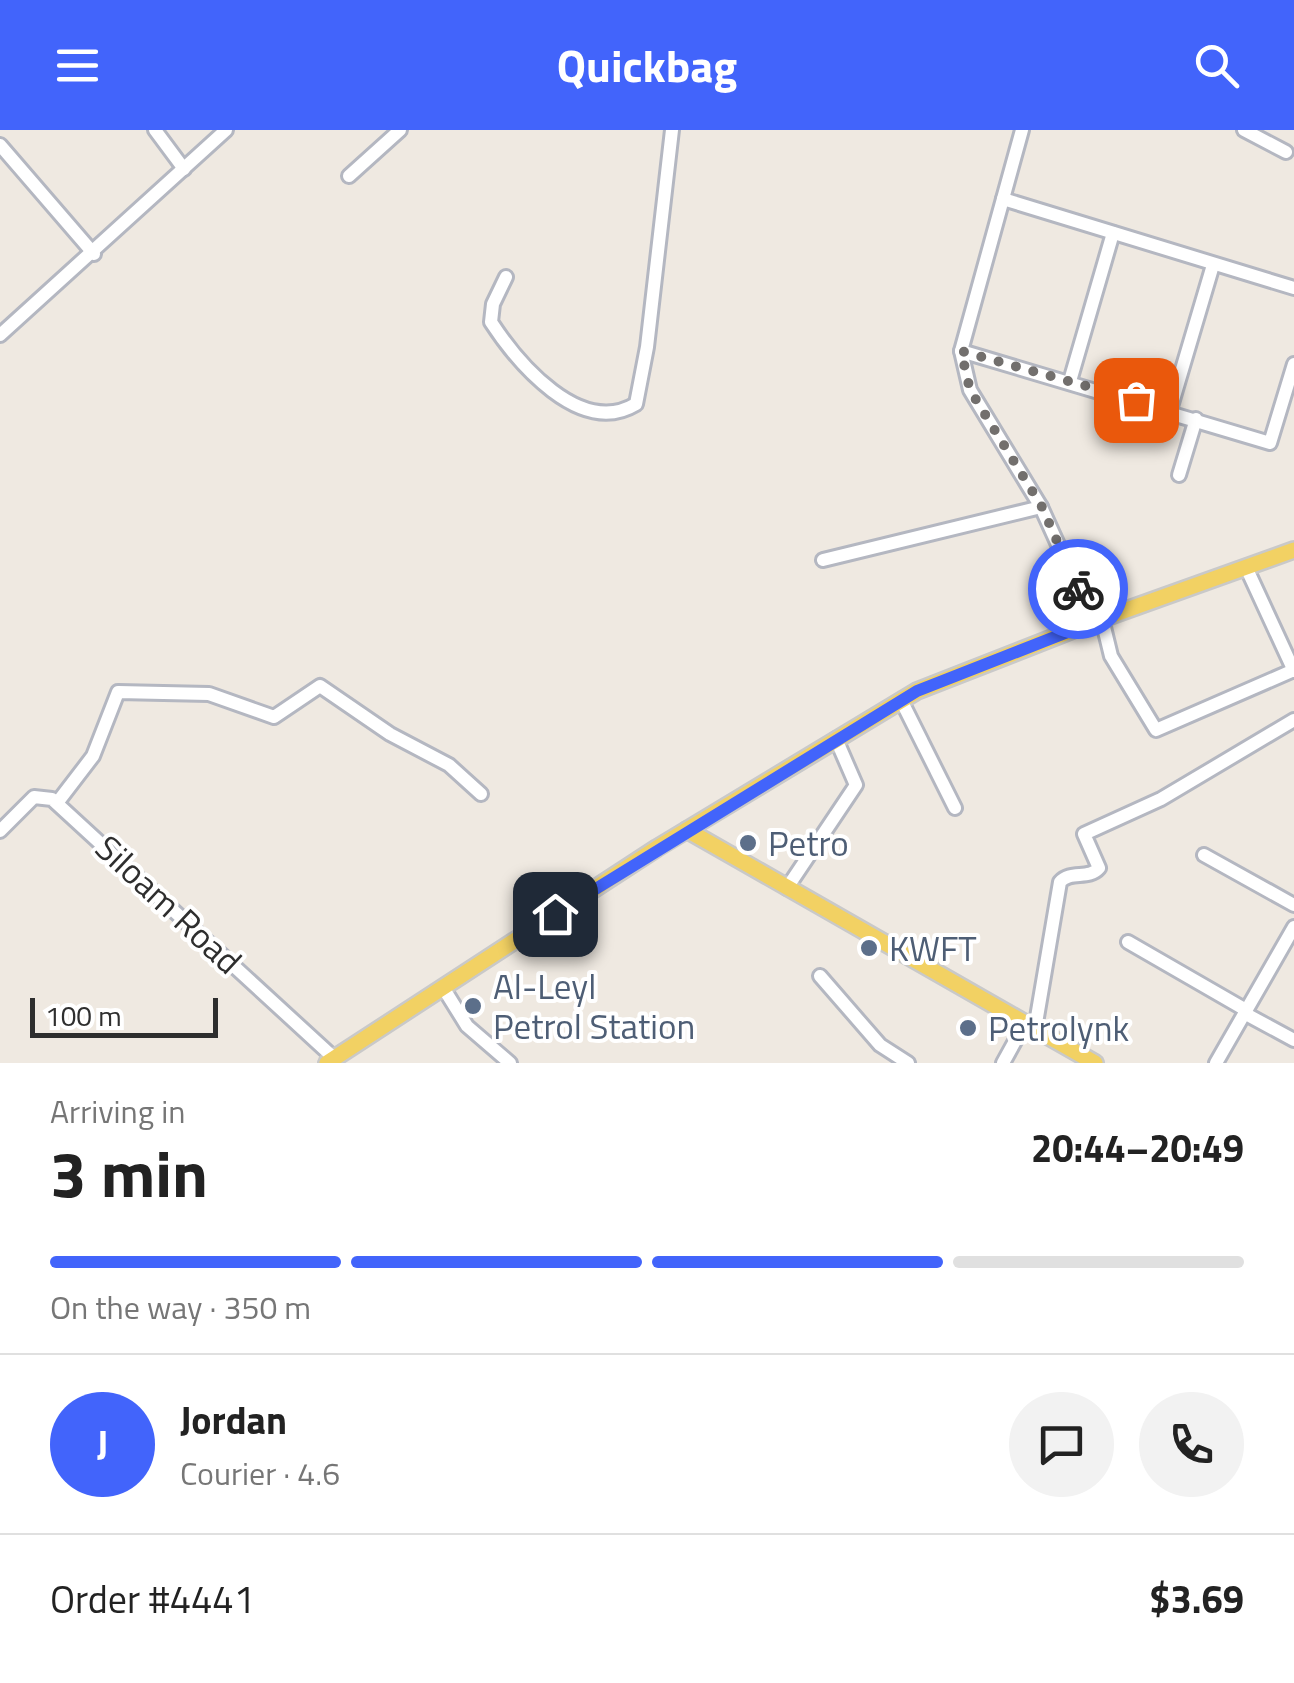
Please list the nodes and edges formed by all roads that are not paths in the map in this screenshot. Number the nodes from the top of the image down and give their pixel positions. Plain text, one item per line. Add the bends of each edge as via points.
1 (154, 130) edge
2 (226, 130) edge
3 (400, 130) edge
4 (672, 130) edge
5 (1022, 130) edge
6 (1244, 130) edge
7 (0, 145) edge
8 (1286, 152) dead end
9 (184, 170) junction
10 (349, 176) dead end
11 (1004, 199) junction
12 (1112, 233) junction
13 (94, 254) junction
14 (1213, 265) junction
15 (506, 277) dead end
16 (1294, 288) edge
17 (0, 334) edge
18 (961, 351) junction
19 (1294, 364) edge
20 (1070, 381) junction
21 (1170, 410) junction
22 (1196, 419) junction
23 (1179, 475) dead end
24 (1042, 507) junction
25 (1294, 550) edge
26 (823, 560) dead end
27 (1246, 567) junction
28 (1098, 620) junction
29 (1294, 671) edge
30 (901, 700) junction
31 (1294, 720) edge
32 (836, 739) junction
33 (481, 794) dead end
34 (57, 803) junction
35 (955, 808) dead end
36 (687, 830) junction
37 (0, 831) edge
38 (1204, 855) dead end
39 (788, 888) junction
40 (1294, 906) edge
41 (1294, 926) edge
42 (1128, 942) dead end
43 (820, 976) dead end
44 (444, 989) junction
45 (1245, 1012) junction
46 (1030, 1026) junction
47 (1294, 1040) edge
48 (330, 1061) edge
49 (510, 1063) edge
50 (908, 1063) edge
51 (1003, 1063) edge
52 (1095, 1063) edge
53 (1216, 1063) edge

1 - 9 street
2 - 9 street
3 - 10 street
4 - 15 street via 636,404 580,407 534,375 491,322
5 - 11 street
6 - 8 street
7 - 13 street
9 - 13 street
11 - 12 street
11 - 18 street
12 - 14 street
12 - 20 street
13 - 17 street
14 - 16 street
14 - 21 street
18 - 20 street
18 - 24 street via 970,390
19 - 22 street via 1268,450
20 - 21 street
21 - 22 street
22 - 23 street
24 - 26 street
24 - 28 street
25 - 27 main road
27 - 28 main road
27 - 29 street
28 - 29 street via 1111,656 1156,730
28 - 30 main road
30 - 32 main road
30 - 35 street
31 - 46 street via 1161,799 1084,834 1100,868 1060,882
32 - 36 main road
32 - 39 street via 856,785
33 - 34 street via 449,765 320,686 274,717 209,694 118,692 93,756
34 - 37 street via 34,796
34 - 48 street, Siloam Road
36 - 39 main road
36 - 44 main road
38 - 40 street
39 - 46 main road
41 - 45 street
42 - 45 street
43 - 50 street via 880,1045
44 - 48 main road
44 - 49 street via 467,1026
45 - 47 street
45 - 53 street
46 - 51 street
46 - 52 main road

